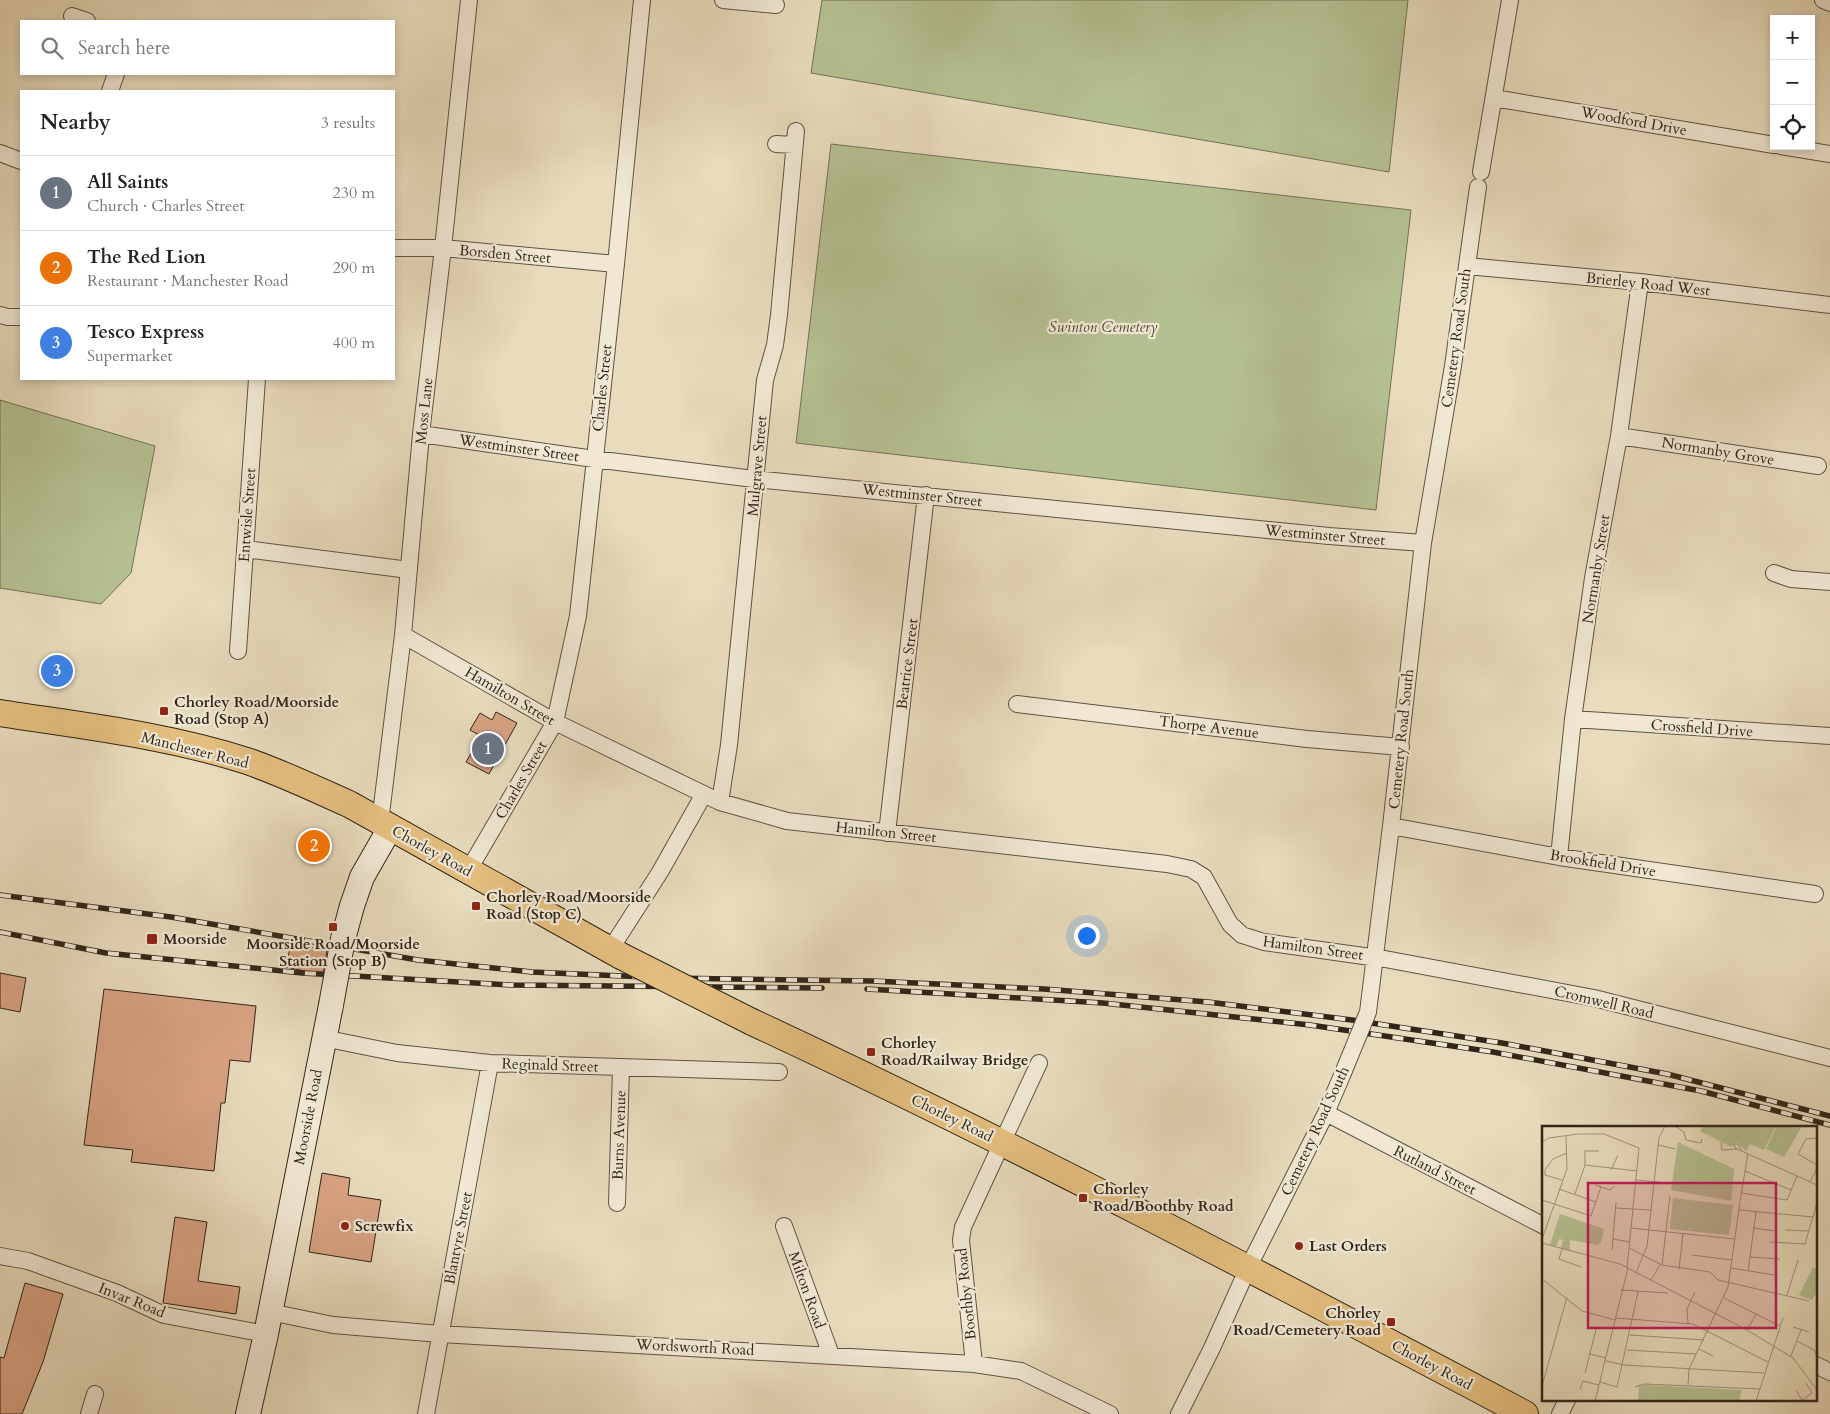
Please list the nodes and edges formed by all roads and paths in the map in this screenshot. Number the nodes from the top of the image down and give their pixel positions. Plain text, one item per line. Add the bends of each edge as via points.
1 (469, 0) edge
2 (642, 0) edge
3 (723, 0) edge
4 (1510, 0) edge
5 (1822, 0) edge
6 (1830, 3) edge
7 (776, 5) dead end
8 (116, 75) edge
9 (110, 90) edge
10 (1494, 98) junction
11 (776, 144) dead end
12 (1770, 144) edge
13 (1806, 150) edge
14 (0, 153) edge
15 (1830, 154) edge
16 (20, 160) edge
17 (395, 248) edge
18 (443, 248) junction
19 (616, 264) junction
20 (1467, 266) junction
21 (1640, 282) junction
22 (1830, 305) edge
23 (0, 314) edge
24 (20, 317) edge
25 (257, 380) edge
26 (422, 434) junction
27 (1619, 436) junction
28 (594, 459) junction
29 (1818, 466) dead end
30 (754, 479) junction
31 (926, 495) junction
32 (1423, 543) junction
33 (245, 549) junction
34 (409, 570) junction
35 (1774, 573) dead end
36 (1830, 582) edge
37 (403, 635) junction
38 (238, 651) dead end
39 (1017, 704) dead end
40 (0, 713) edge
41 (1573, 720) junction
42 (554, 722) junction
43 (1830, 736) edge
44 (1400, 747) junction
45 (704, 794) junction
46 (720, 802) junction
47 (385, 825) junction
48 (1391, 826) junction
49 (887, 833) junction
50 (1559, 856) junction
51 (468, 870) junction
52 (1815, 894) dead end
53 (616, 953) junction
54 (1376, 957) junction
55 (323, 1038) junction
56 (1830, 1058) edge
57 (490, 1063) junction
58 (1039, 1063) dead end
59 (621, 1068) junction
60 (779, 1072) dead end
61 (1326, 1113) junction
62 (1001, 1142) junction
63 (617, 1203) dead end
64 (1542, 1225) edge
65 (784, 1226) dead end
66 (0, 1256) edge
67 (1248, 1268) junction
68 (268, 1323) junction
69 (440, 1334) junction
70 (831, 1355) junction
71 (974, 1364) junction
72 (1818, 1366) edge
73 (1830, 1372) edge
74 (94, 1394) dead end
75 (1566, 1402) edge
76 (89, 1414) edge
77 (248, 1414) edge
78 (426, 1414) edge
79 (1110, 1414) edge
80 (1179, 1414) edge
81 (1525, 1414) edge
82 (1560, 1414) edge

1 - 18 street, Moss Lane
2 - 19 street, Charles Street
3 - 7 street
4 - 10 street, Cemetery Road South
5 - 6 street
8 - 9 street
10 - 12 street, Woodford Drive
10 - 20 street, Cemetery Road South
11 - 30 street, Mulgrave Street via 795,138 779,314 775,345 765,380
13 - 15 street
14 - 16 street
17 - 18 street, Borsden Street
18 - 19 street, Borsden Street
18 - 26 street, Moss Lane
19 - 28 street, Charles Street
20 - 21 street, Brierley Road West
20 - 32 street, Cemetery Road South
21 - 22 street, Brierley Road West
21 - 27 street, Normanby Street
23 - 24 street
25 - 33 street, Entwisle Street
26 - 28 street, Westminster Street
26 - 34 street, Moss Lane
27 - 29 street, Normanby Grove
27 - 41 street, Normanby Street via 1593,578
28 - 30 street, Westminster Street
28 - 42 street, Charles Street via 578,616
30 - 31 street, Westminster Street
30 - 46 street, Mulgrave Street via 729,745
31 - 32 street, Westminster Street
31 - 49 street, Beatrice Street
32 - 44 street, Cemetery Road South
33 - 34 street
33 - 38 street, Entwisle Street
34 - 37 street, Moss Lane
35 - 36 street via 1791,580
37 - 42 street, Hamilton Street
37 - 47 street, Moss Lane
39 - 44 street, Thorpe Avenue
40 - 47 main road, Manchester Road via 175,742 247,761 349,804
41 - 43 street, Crossfield Drive
41 - 50 street, Normanby Street
42 - 45 street, Hamilton Street
42 - 51 street, Charles Street
44 - 48 street, Cemetery Road South
45 - 46 street, Hamilton Street
45 - 53 street
46 - 49 street, Hamilton Street via 787,821
47 - 51 main road, Chorley Road
47 - 55 street, Moorside Road, bridge via 352,906
48 - 50 street, Brookfield Drive
48 - 54 street, Cemetery Road South
49 - 54 street, Hamilton Street via 1191,869 1204,877 1230,924 1242,935 1264,942
50 - 52 street, Brookfield Drive
51 - 53 main road, Chorley Road
53 - 62 main road, Chorley Road, bridge
54 - 56 street, Cromwell Road via 1594,998
54 - 61 street, Cemetery Road South, bridge via 1368,1012
55 - 57 street, Reginald Street via 397,1053
55 - 68 street, Moorside Road
57 - 59 street, Reginald Street
57 - 69 street, Blantyre Street
58 - 62 street, Boothby Road
59 - 60 street, Reginald Street
59 - 63 street, Burns Avenue
61 - 64 street, Rutland Street
61 - 67 street, Cemetery Road South
62 - 67 main road, Chorley Road
62 - 71 street, Boothby Road via 963,1227 961,1240
65 - 70 street, Milton Road
66 - 68 street, Invar Road via 28,1261 117,1293 164,1315
67 - 80 street, Cemetery Road South
67 - 81 main road, Chorley Road
68 - 69 street, Wordsworth Road via 333,1324
68 - 77 street, Moorside Road
69 - 70 street, Wordsworth Road
69 - 78 street, Blantyre Street
70 - 71 street, Wordsworth Road
71 - 79 street, Wordsworth Road via 1021,1371
72 - 73 street
74 - 76 street
75 - 82 street

